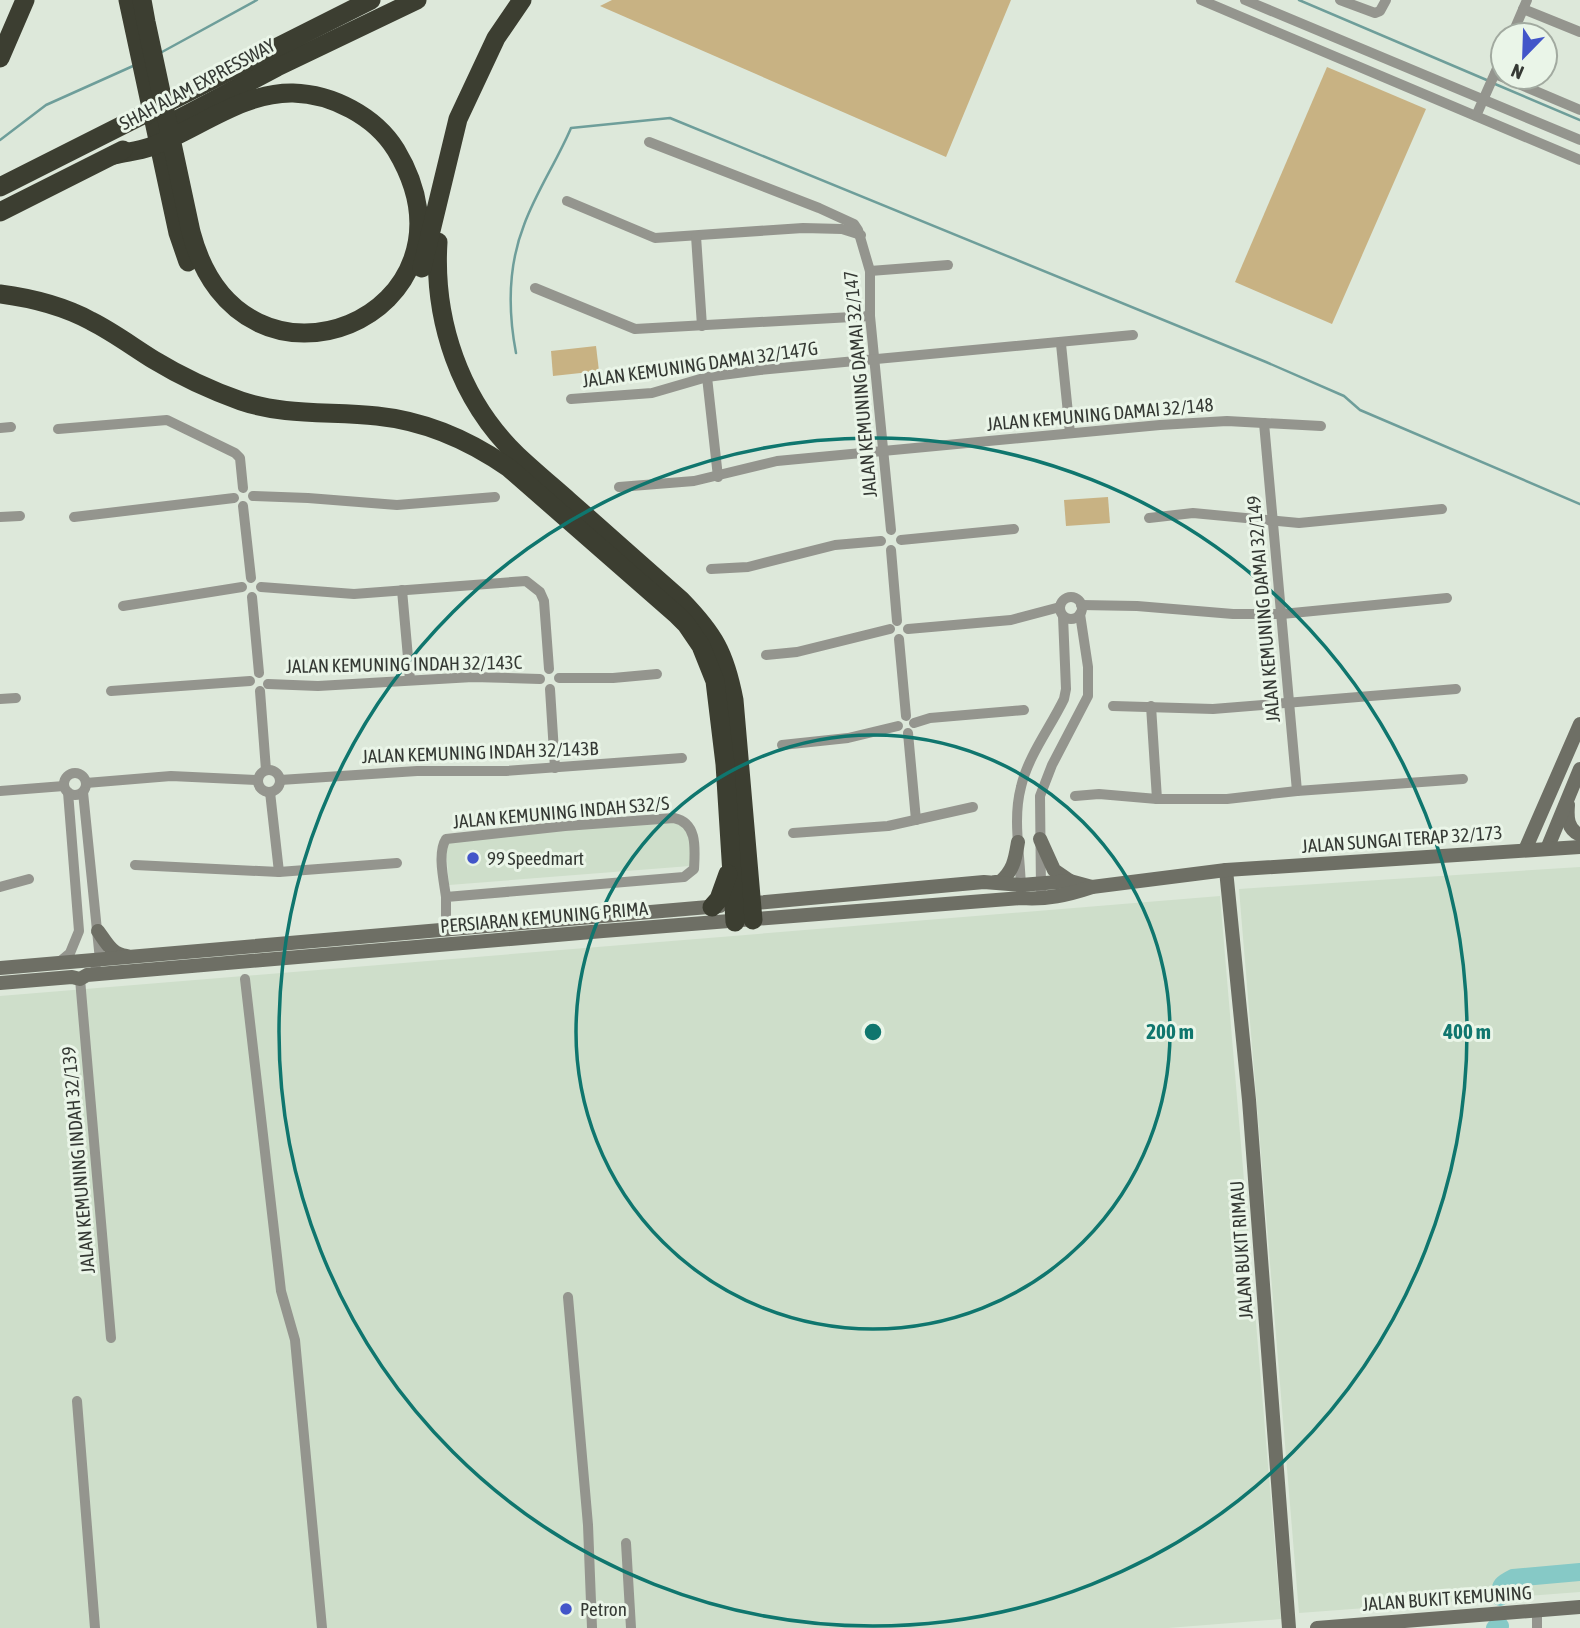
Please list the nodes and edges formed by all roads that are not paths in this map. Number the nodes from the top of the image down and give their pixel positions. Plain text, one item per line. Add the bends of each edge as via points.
1 (25, 0) edge
2 (128, 0) edge
3 (142, 0) edge
4 (371, 0) edge
5 (417, 0) edge
6 (522, 0) edge
7 (1201, 0) edge
8 (1245, 0) edge
9 (1340, 0) edge
10 (1386, 0) edge
11 (1525, 4) edge
12 (1518, 21) edge
13 (140, 24) junction
14 (1580, 32) edge
15 (0, 58) edge
16 (1489, 85) edge
17 (1489, 87) edge
18 (1500, 91) edge
19 (1512, 91) edge
20 (1580, 110) edge
21 (1476, 116) junction
22 (1580, 140) edge
23 (649, 142) dead end
24 (114, 155) junction
25 (1580, 160) edge
26 (0, 187) edge
27 (441, 192) junction
28 (567, 201) dead end
29 (819, 208) junction
30 (0, 212) edge
31 (803, 228) junction
32 (185, 233) junction
33 (861, 235) junction
34 (696, 236) junction
35 (948, 265) dead end
36 (870, 271) junction
37 (536, 288) dead end
38 (0, 294) edge
39 (870, 316) junction
40 (702, 326) junction
41 (1133, 335) dead end
42 (1061, 344) junction
43 (875, 361) junction
44 (707, 377) junction
45 (571, 399) dead end
46 (1264, 423) junction
47 (1321, 426) dead end
48 (58, 429) dead end
49 (1070, 433) junction
50 (883, 451) junction
51 (718, 477) junction
52 (619, 487) dead end
53 (243, 488) junction
54 (253, 496) junction
55 (495, 497) dead end
56 (239, 502) junction
57 (1442, 509) dead end
58 (20, 516) dead end
59 (0, 517) edge
60 (74, 517) dead end
61 (1149, 518) dead end
62 (1274, 521) junction
63 (1014, 529) dead end
64 (891, 530) junction
65 (901, 540) junction
66 (881, 541) junction
67 (891, 550) junction
68 (710, 569) dead end
69 (251, 578) junction
70 (242, 587) junction
71 (261, 587) junction
72 (402, 590) junction
73 (252, 597) junction
74 (1447, 598) dead end
75 (122, 606) dead end
76 (1080, 610) junction
77 (1061, 611) junction
78 (1282, 614) junction
79 (893, 625) junction
80 (908, 629) junction
81 (899, 639) junction
82 (766, 655) dead end
83 (549, 669) junction
84 (657, 674) dead end
85 (255, 677) junction
86 (559, 678) junction
87 (540, 679) junction
88 (410, 680) junction
89 (264, 687) junction
90 (550, 689) junction
91 (1456, 689) dead end
92 (111, 691) dead end
93 (16, 698) dead end
94 (0, 699) edge
95 (1289, 704) junction
96 (1112, 706) dead end
97 (1151, 706) junction
98 (1024, 710) dead end
99 (1580, 724) edge
100 (906, 725) junction
101 (782, 744) dead end
102 (1032, 756) junction
103 (681, 758) dead end
104 (1052, 765) junction
105 (555, 768) junction
106 (1580, 769) edge
107 (266, 770) junction
108 (258, 779) junction
109 (1463, 779) dead end
110 (280, 780) junction
111 (85, 788) junction
112 (66, 789) junction
113 (0, 791) edge
114 (1297, 791) junction
115 (270, 792) junction
116 (1550, 793) junction
117 (1075, 796) dead end
118 (1568, 796) junction
119 (1157, 799) junction
120 (973, 807) dead end
121 (916, 820) junction
122 (793, 833) dead end
123 (1580, 835) edge
124 (1040, 839) junction
125 (1018, 842) junction
126 (1580, 847) edge
127 (1547, 849) junction
128 (1525, 850) junction
129 (1494, 852) junction
130 (731, 862) junction
131 (397, 863) dead end
132 (135, 865) dead end
133 (1226, 870) junction
134 (279, 872) junction
135 (29, 879) dead end
136 (1070, 881) junction
137 (984, 882) junction
138 (1041, 884) junction
139 (0, 887) edge
140 (1092, 887) junction
141 (1021, 892) junction
142 (446, 897) junction
143 (1042, 899) junction
144 (712, 907) junction
145 (743, 912) junction
146 (446, 930) junction
147 (98, 931) junction
148 (136, 957) junction
149 (100, 960) junction
150 (41, 965) junction
151 (0, 968) edge
152 (76, 978) junction
153 (245, 979) dead end
154 (0, 983) edge
155 (568, 1297) dead end
156 (111, 1338) dead end
157 (77, 1401) dead end
158 (626, 1543) dead end
159 (1580, 1607) edge
160 (1536, 1611) junction
161 (95, 1628) edge
162 (321, 1628) edge
163 (592, 1628) edge
164 (631, 1628) edge
165 (1289, 1628) edge
166 (1317, 1628) edge
167 (1537, 1628) edge

1 - 15 highway
2 - 13 highway
3 - 13 highway
4 - 26 highway, SHAH ALAM EXPRESSWAY
5 - 24 highway, SHAH ALAM EXPRESSWAY via 202,104
6 - 27 highway via 496,38 458,119
7 - 21 street
8 - 16 street
9 - 10 street via 1375,13
11 - 12 street
11 - 14 street
13 - 32 highway
17 - 21 street
18 - 22 street
19 - 20 street
21 - 25 street
23 - 29 street
24 - 30 highway, SHAH ALAM EXPRESSWAY
24 - 32 highway via 150,147 246,102 294,93 329,100 366,118 393,145 415,195 418,222 408,270 397,290 367,316 329,331 296,332 241,313 208,276
27 - 32 highway via 425,260 405,300 369,330 326,344 278,343 230,320 198,283
27 - 145 highway via 436,267 441,312 455,361 480,410 516,454 681,600 716,642 733,701
28 - 34 street via 655,238
29 - 31 street via 813,222
29 - 33 street via 854,224
31 - 33 street via 842,229
31 - 34 street
33 - 36 street, JALAN KEMUNING DAMAI 32/147
34 - 40 street
35 - 36 street
36 - 39 street, JALAN KEMUNING DAMAI 32/147
37 - 40 street via 635,329
38 - 130 highway via 72,312 192,381 244,402 289,412 411,421 456,437 509,468 676,614 701,646 715,681
39 - 40 street
39 - 43 street, JALAN KEMUNING DAMAI 32/147
41 - 42 street, JALAN KEMUNING DAMAI 32/147G
42 - 43 street, JALAN KEMUNING DAMAI 32/147G
42 - 49 street
43 - 44 street, JALAN KEMUNING DAMAI 32/147G
43 - 50 street, JALAN KEMUNING DAMAI 32/147
44 - 45 street, JALAN KEMUNING DAMAI 32/147G via 652,393
44 - 51 street
46 - 47 street, JALAN KEMUNING DAMAI 32/148
46 - 49 street, JALAN KEMUNING DAMAI 32/148 via 1227,421
46 - 62 street, JALAN KEMUNING DAMAI 32/149
48 - 53 street via 167,420 235,453 240,458
49 - 50 street, JALAN KEMUNING DAMAI 32/148
50 - 51 street, JALAN KEMUNING DAMAI 32/148 via 776,461
50 - 64 street, JALAN KEMUNING DAMAI 32/147
51 - 52 street, JALAN KEMUNING DAMAI 32/148
53 - 54 street
53 - 56 street via 237,490
54 - 55 street via 397,505
54 - 56 street via 251,502
56 - 60 street
56 - 69 street
57 - 62 street via 1299,523
58 - 59 street
61 - 62 street via 1193,513
62 - 78 street, JALAN KEMUNING DAMAI 32/149
63 - 65 street
64 - 65 street
64 - 66 street via 882,534
65 - 67 street
66 - 67 street
66 - 68 street via 835,545 748,567
67 - 79 street
69 - 70 street
69 - 71 street
70 - 73 street
70 - 75 street
71 - 72 street via 354,594
71 - 73 street
72 - 83 street via 526,581 544,601
72 - 88 street
73 - 85 street
74 - 78 street
76 - 77 street via 1071,619
76 - 77 street via 1076,599 1069,598 1063,601
76 - 78 street via 1164,608
76 - 104 street via 1087,696
77 - 80 street
77 - 102 street via 1064,699
78 - 95 street, JALAN KEMUNING DAMAI 32/149
79 - 80 street via 903,622
79 - 81 street via 893,637
79 - 82 street via 797,652
80 - 81 street
81 - 100 street
83 - 86 street
83 - 87 street
84 - 86 street
85 - 89 street via 253,688
85 - 89 street via 266,676
85 - 92 street
86 - 90 street
87 - 88 street, JALAN KEMUNING INDAH 32/143C
87 - 90 street
88 - 89 street, JALAN KEMUNING INDAH 32/143C
89 - 107 street
90 - 105 street
91 - 95 street
93 - 94 street
95 - 97 street via 1213,709
95 - 114 street, JALAN KEMUNING DAMAI 32/149
96 - 97 street
97 - 119 street
98 - 100 street via 930,718
99 - 116 street
100 - 101 street via 848,738
100 - 121 street
102 - 104 street
102 - 125 street via 1021,786
103 - 105 street, JALAN KEMUNING INDAH 32/143B
104 - 124 street via 1040,796
105 - 110 street, JALAN KEMUNING INDAH 32/143B
106 - 118 street
107 - 108 street
107 - 110 street via 275,771
108 - 111 street via 171,776
108 - 115 street via 261,789
109 - 114 street
110 - 115 street via 278,788
111 - 112 street via 74,795
111 - 112 street via 80,775 74,774 68,776
111 - 147 street
112 - 113 street
112 - 150 street via 79,931 66,959
114 - 119 street via 1227,799
115 - 134 street
116 - 128 street
116 - 129 street via 1526,833
117 - 119 street
118 - 123 street via 1569,823
118 - 127 street
120 - 121 street
121 - 122 street
124 - 136 street via 1054,870
124 - 138 street
125 - 137 street via 1009,874 1000,882
125 - 141 street
126 - 127 street, JALAN SUNGAI TERAP 32/173
127 - 128 street, JALAN SUNGAI TERAP 32/173
128 - 129 street, JALAN SUNGAI TERAP 32/173
129 - 133 street, JALAN SUNGAI TERAP 32/173
130 - 144 highway
130 - 145 highway
131 - 134 street
132 - 134 street
133 - 140 street, PERSIARAN KEMUNING PRIMA
133 - 165 street, JALAN BUKIT RIMAU via 1249,1100
135 - 139 street
136 - 138 street, PERSIARAN KEMUNING PRIMA
136 - 140 street, PERSIARAN KEMUNING PRIMA
137 - 141 street, PERSIARAN KEMUNING PRIMA
137 - 145 street, PERSIARAN KEMUNING PRIMA
138 - 141 street, PERSIARAN KEMUNING PRIMA
138 - 143 street
140 - 143 street, PERSIARAN KEMUNING PRIMA
141 - 143 street, PERSIARAN KEMUNING PRIMA
141 - 145 street, PERSIARAN KEMUNING PRIMA
142 - 142 street, JALAN KEMUNING INDAH S32/S via 684,877 694,869 693,831 687,822 674,818 446,839 442,851
142 - 146 street, JALAN KEMUNING INDAH S32/S
144 - 145 street, PERSIARAN KEMUNING PRIMA
144 - 146 street, PERSIARAN KEMUNING PRIMA
145 - 152 street, PERSIARAN KEMUNING PRIMA via 603,931
146 - 148 street, PERSIARAN KEMUNING PRIMA
147 - 148 street via 119,955
147 - 149 street
148 - 149 street, PERSIARAN KEMUNING PRIMA
149 - 150 street, PERSIARAN KEMUNING PRIMA
149 - 152 street
150 - 151 street, PERSIARAN KEMUNING PRIMA
152 - 154 street, PERSIARAN KEMUNING PRIMA
152 - 156 street, JALAN KEMUNING INDAH 32/139
153 - 162 street via 281,1291 295,1340
155 - 163 street
157 - 161 street
158 - 164 street
159 - 160 street, JALAN BUKIT KEMUNING
160 - 166 street, JALAN BUKIT KEMUNING
160 - 167 street

